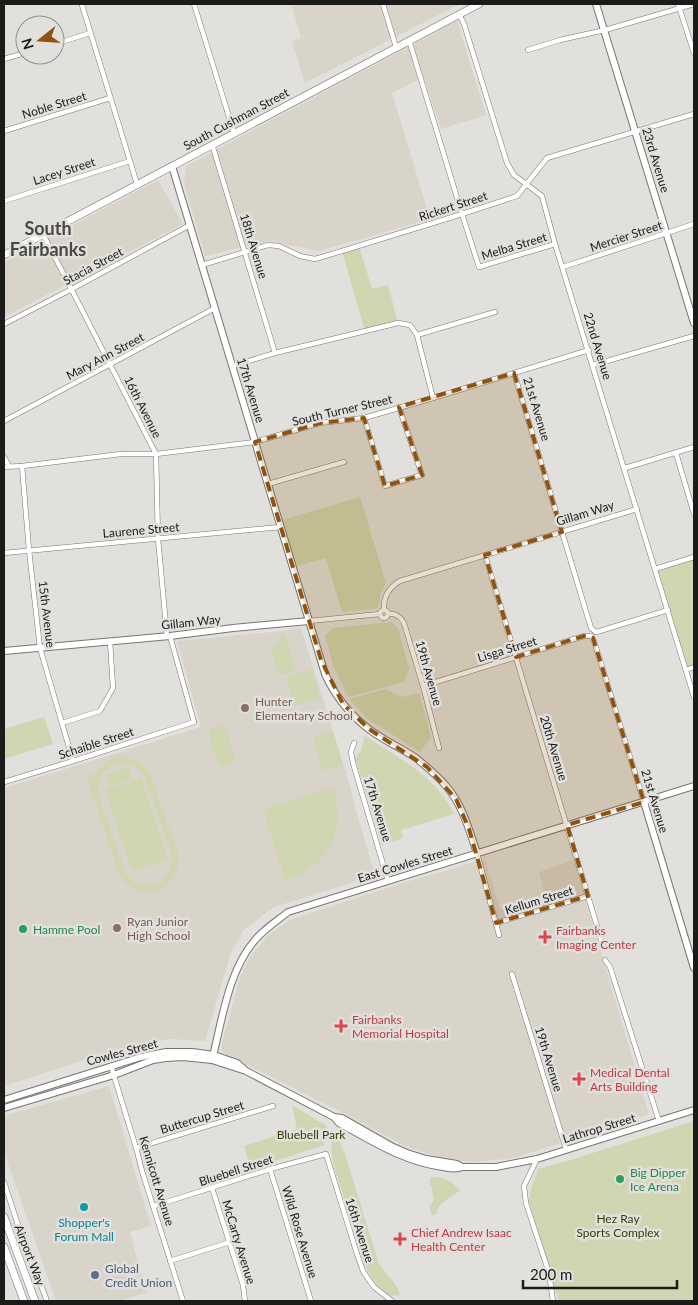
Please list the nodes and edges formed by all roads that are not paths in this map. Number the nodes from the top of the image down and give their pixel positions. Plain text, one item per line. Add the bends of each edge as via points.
1 (194, 4) edge
2 (383, 4) edge
3 (479, 4) edge
4 (596, 4) edge
5 (694, 4) edge
6 (82, 5) dead end
7 (679, 6) edge
8 (459, 14) junction
9 (605, 30) junction
10 (90, 33) junction
11 (409, 40) junction
12 (65, 41) edge
13 (396, 47) junction
14 (528, 50) dead end
15 (694, 53) edge
16 (110, 98) junction
17 (694, 114) edge
18 (4, 131) edge
19 (636, 132) junction
20 (234, 133) junction
21 (212, 144) junction
22 (130, 161) junction
23 (172, 166) junction
24 (137, 184) junction
25 (526, 184) junction
26 (4, 201) edge
27 (462, 214) junction
28 (694, 224) edge
29 (190, 226) junction
30 (667, 233) junction
31 (42, 234) junction
32 (555, 244) junction
33 (245, 251) junction
34 (4, 255) edge
35 (202, 265) junction
36 (563, 266) junction
37 (70, 290) junction
38 (215, 308) junction
39 (494, 312) dead end
40 (694, 323) edge
41 (4, 324) edge
42 (417, 335) junction
43 (694, 336) edge
44 (589, 350) junction
45 (275, 353) junction
46 (110, 365) junction
47 (232, 366) junction
48 (593, 366) junction
49 (514, 373) junction
50 (432, 398) junction
51 (399, 407) junction
52 (364, 418) junction
53 (4, 421) edge
54 (255, 442) junction
55 (694, 447) edge
56 (676, 453) junction
57 (156, 454) junction
58 (4, 457) edge
59 (344, 462) dead end
60 (6, 466) edge
61 (22, 466) junction
62 (624, 468) junction
63 (268, 484) junction
64 (637, 510) junction
65 (694, 514) edge
66 (281, 527) junction
67 (562, 532) junction
68 (158, 539) junction
69 (29, 550) junction
70 (4, 553) edge
71 (485, 555) junction
72 (694, 557) edge
73 (655, 569) junction
74 (668, 610) junction
75 (384, 613) junction
76 (309, 621) junction
77 (168, 636) junction
78 (110, 641) junction
79 (594, 641) joint
80 (40, 648) junction
81 (4, 651) edge
82 (516, 657) junction
83 (694, 667) edge
84 (686, 670) junction
85 (423, 686) junction
86 (694, 697) edge
87 (194, 722) joint
88 (62, 723) junction
89 (354, 743) dead end
90 (439, 748) dead end
91 (73, 762) junction
92 (4, 782) edge
93 (694, 786) edge
94 (644, 802) junction
95 (567, 825) junction
96 (477, 853) junction
97 (388, 881) junction
98 (588, 896) junction
99 (496, 924) junction
100 (499, 935) dead end
101 (603, 946) dead end
102 (605, 960) dead end
103 (694, 968) edge
104 (512, 974) dead end
105 (213, 1058) junction
106 (112, 1066) junction
107 (114, 1075) junction
108 (4, 1100) edge
109 (273, 1106) dead end
110 (4, 1108) edge
111 (694, 1110) edge
112 (659, 1121) junction
113 (136, 1148) junction
114 (566, 1149) junction
115 (326, 1154) joint
116 (537, 1158) junction
117 (270, 1169) junction
118 (4, 1182) edge
119 (212, 1188) junction
120 (154, 1206) junction
121 (4, 1217) edge
122 (230, 1242) junction
123 (4, 1247) edge
124 (170, 1261) junction
125 (24, 1301) edge
126 (36, 1301) edge
127 (47, 1301) edge
128 (183, 1301) edge
129 (245, 1301) edge
130 (311, 1301) edge
131 (392, 1301) edge
132 (553, 1301) edge

1 - 20 street
2 - 13 street
3 - 8 main road, South Cushman Street
4 - 9 street, 23rd Avenue
5 - 7 street
6 - 10 street
7 - 9 street
7 - 15 street
8 - 11 main road, South Cushman Street
8 - 25 street, 22nd Avenue via 507,163 514,175
9 - 14 street
9 - 19 street, 23rd Avenue
10 - 12 street
10 - 16 street
11 - 13 main road, South Cushman Street
11 - 27 street
13 - 20 main road, South Cushman Street
16 - 18 street, Noble Street
16 - 22 street
17 - 19 street, Rickert Street
19 - 25 street, Rickert Street via 547,158
19 - 30 street, 23rd Avenue
20 - 21 main road, South Cushman Street
21 - 23 main road, South Cushman Street
21 - 33 street, 18th Avenue
22 - 24 street
22 - 26 street, Lacey Street
23 - 24 main road, South Cushman Street
23 - 29 street, 17th Avenue
24 - 31 main road, South Cushman Street
25 - 27 street, Rickert Street via 517,196
25 - 32 street, 22nd Avenue via 542,196
27 - 32 street, Melba Street via 479,267
27 - 33 street, Rickert Street via 315,259 279,246 268,245
28 - 30 street, Mercier Street
29 - 35 street, 17th Avenue
29 - 37 street, Stacia Street
30 - 36 street, Mercier Street
30 - 40 street, 23rd Avenue
31 - 34 main road, South Cushman Street
31 - 37 street, 16th Avenue
32 - 36 street, 22nd Avenue
33 - 35 street, Rickert Street
33 - 45 street, 18th Avenue
35 - 38 street, 17th Avenue
36 - 44 street, 22nd Avenue
37 - 41 street, Stacia Street
37 - 46 street, 16th Avenue
38 - 46 street, Mary Ann Street
38 - 47 street, 17th Avenue
39 - 42 street
42 - 45 street via 410,325 398,323
42 - 50 street
43 - 48 street
44 - 48 street, 22nd Avenue
44 - 49 street, South Turner Street
45 - 47 street
46 - 53 street, Mary Ann Street
46 - 57 street, 16th Avenue
47 - 54 street, 17th Avenue
48 - 62 street, 22nd Avenue
49 - 50 street, South Turner Street
49 - 67 street, 21st Avenue
50 - 51 street, South Turner Street
51 - 52 street, South Turner Street
51 - 52 street via 422,475 386,486
52 - 54 street, South Turner Street via 320,423
54 - 57 street, South Turner Street
54 - 63 street, 17th Avenue
55 - 56 street
56 - 62 street
56 - 65 street
57 - 61 street, South Turner Street via 122,454
57 - 68 street, 16th Avenue
58 - 60 street
59 - 63 street
60 - 61 street, South Turner Street
61 - 69 street, 15th Avenue
62 - 64 street, 22nd Avenue
63 - 66 street, 17th Avenue
64 - 67 street, Gillam Way
64 - 73 street, 22nd Avenue
66 - 68 street, Laurene Street
66 - 76 street, 17th Avenue
67 - 71 street, Gillam Way
67 - 74 street, 21st Avenue via 593,630 596,632
68 - 69 street, Laurene Street
68 - 77 street, 16th Avenue
69 - 70 street, Laurene Street
69 - 80 street, 15th Avenue
71 - 75 street, Gillam Way via 400,581 386,594
71 - 82 street, 20th Avenue
72 - 73 street
73 - 74 street, 22nd Avenue
74 - 84 street, 22nd Avenue
75 - 76 street, Gillam Way
75 - 85 street, 19th Avenue via 397,615 403,621
76 - 77 street, Gillam Way
76 - 96 street, 17th Avenue via 325,674 339,699 369,729 415,757 448,788 456,799
77 - 78 street, Gillam Way
77 - 87 street, 16th Avenue
78 - 80 street, Gillam Way
78 - 88 street via 113,688 100,711
79 - 82 street, Lisga Street via 591,636 584,636
79 - 94 street, 21st Avenue
80 - 81 street, Gillam Way
80 - 88 street, 15th Avenue
82 - 85 street, Lisga Street
82 - 95 street, 20th Avenue
83 - 84 street
84 - 86 street, 22nd Avenue
85 - 90 street, 19th Avenue
87 - 91 street, Schaible Street
88 - 91 street, 15th Avenue
89 - 97 street, 17th Avenue via 351,752 353,763
91 - 92 street, Schaible Street
93 - 94 street, East Cowles Street
94 - 95 street, East Cowles Street
94 - 103 street, 21st Avenue
95 - 96 street, East Cowles Street
95 - 98 street, 20th Avenue
96 - 97 street, East Cowles Street
96 - 99 street
97 - 105 street, East Cowles Street via 288,912 257,937 241,961 230,988
98 - 99 street, Kellum Street
98 - 101 street, 20th Avenue
99 - 100 street
102 - 112 street via 610,967
104 - 114 street, 19th Avenue
105 - 106 street, Cowles Street via 192,1052 166,1052
105 - 107 street, Cowles Street via 153,1060
105 - 116 street, Lathrop Street via 246,1071 334,1117 391,1152 416,1162 457,1169 510,1165
106 - 107 street, Kennicott Avenue
106 - 108 street, Cowles Street
107 - 110 street, Cowles Street
107 - 113 street, Kennicott Avenue
109 - 113 street, Buttercup Street
111 - 112 street, Lathrop Street
112 - 114 street, Lathrop Street
113 - 120 street, Kennicott Avenue
114 - 116 street, Lathrop Street
115 - 117 street, Bluebell Street
115 - 131 street, 16th Avenue via 363,1271 374,1286
116 - 132 street via 524,1186 526,1203 549,1273
117 - 119 street, Bluebell Street
117 - 130 street, Wild Rose Avenue
118 - 127 street
119 - 120 street, Bluebell Street
119 - 122 street, McCarty Avenue
120 - 124 street, Kennicott Avenue
121 - 126 main road, Airport Way
122 - 124 street
122 - 129 street, McCarty Avenue
123 - 125 main road, Airport Way
124 - 128 street, Kennicott Avenue

